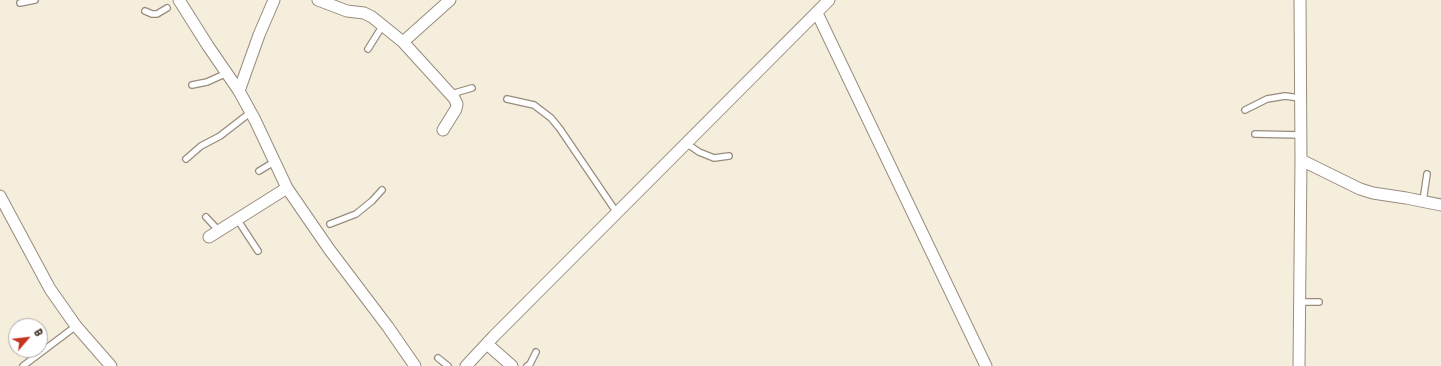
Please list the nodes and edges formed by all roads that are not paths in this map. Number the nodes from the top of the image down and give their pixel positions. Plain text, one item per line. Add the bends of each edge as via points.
1 (35, 0) edge
2 (274, 0) edge
3 (318, 0) edge
4 (450, 0) edge
5 (1300, 0) edge
6 (176, 1) edge
7 (20, 3) dead end
8 (822, 5) edge
9 (167, 8) dead end
10 (145, 11) dead end
11 (383, 25) junction
12 (403, 42) junction
13 (368, 49) dead end
14 (227, 72) junction
15 (192, 85) dead end
16 (472, 88) dead end
17 (239, 91) junction
18 (451, 94) junction
19 (1300, 98) junction
20 (508, 99) dead end
21 (1245, 110) dead end
22 (251, 112) junction
23 (443, 130) dead end
24 (1255, 134) dead end
25 (1301, 135) junction
26 (686, 143) junction
27 (729, 156) dead end
28 (186, 159) dead end
29 (1301, 160) junction
30 (274, 162) junction
31 (258, 171) dead end
32 (1427, 174) dead end
33 (287, 188) junction
34 (382, 190) dead end
35 (0, 196) edge
36 (1423, 201) junction
37 (1441, 205) edge
38 (617, 213) junction
39 (206, 217) dead end
40 (237, 219) junction
41 (330, 224) dead end
42 (219, 231) junction
43 (209, 237) dead end
44 (258, 250) dead end
45 (1299, 302) junction
46 (1319, 302) dead end
47 (76, 326) junction
48 (486, 344) junction
49 (536, 352) dead end
50 (438, 358) dead end
51 (23, 366) edge
52 (111, 366) edge
53 (415, 366) edge
54 (448, 366) edge
55 (466, 366) edge
56 (512, 366) edge
57 (527, 366) edge
58 (986, 366) edge
59 (1299, 366) edge

1 - 7 lane
2 - 17 street
3 - 11 street via 347,11 364,13
4 - 12 street
5 - 19 street
6 - 14 street
8 - 26 street
8 - 58 street
9 - 10 lane via 157,14
11 - 12 street
11 - 13 lane
12 - 18 street
14 - 15 lane via 207,82
14 - 17 street
16 - 18 lane
17 - 22 street
18 - 23 street via 457,104 456,109
19 - 21 lane via 1285,96 1267,99
19 - 25 street
20 - 38 lane via 534,105 551,118
22 - 28 lane
22 - 30 street
24 - 25 lane
25 - 29 street
26 - 27 lane via 714,158
26 - 38 street
29 - 36 street via 1360,189
29 - 45 street
30 - 31 lane
30 - 33 street
32 - 36 lane
33 - 40 street
33 - 53 street via 319,229
34 - 41 lane via 356,214
35 - 47 street via 50,289
36 - 37 street
38 - 48 street
39 - 42 lane
40 - 42 street
40 - 44 lane
42 - 43 street
45 - 46 lane
45 - 59 street
47 - 51 lane
47 - 52 street
48 - 55 street
48 - 56 street
49 - 57 lane
50 - 54 lane

